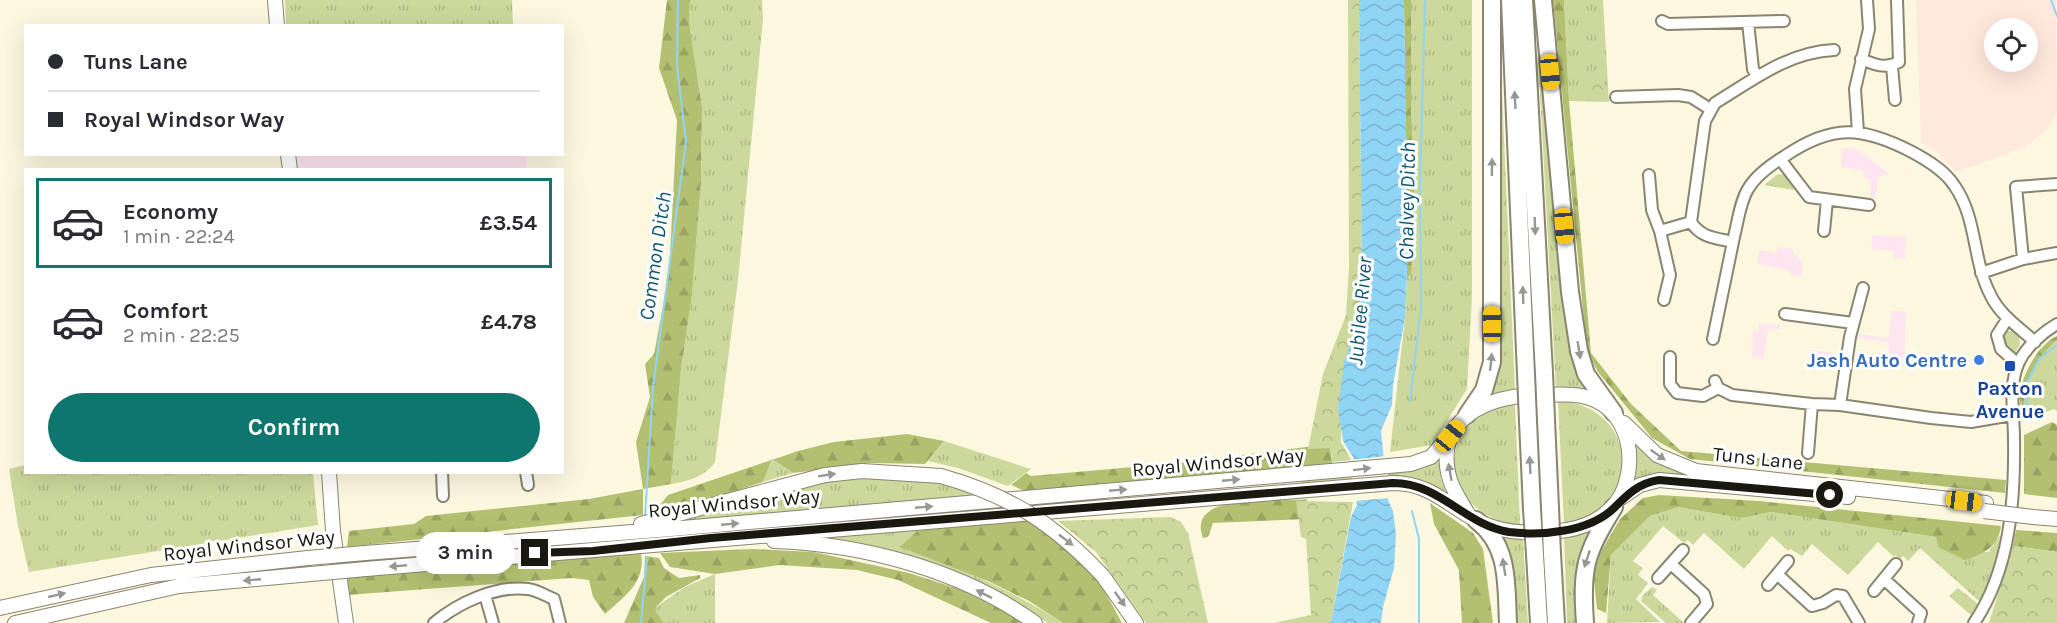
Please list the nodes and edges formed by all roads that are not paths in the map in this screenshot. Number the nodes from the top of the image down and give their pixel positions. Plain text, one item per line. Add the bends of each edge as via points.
1 (275, 0) edge
2 (1492, 0) edge
3 (1510, 0) edge
4 (1524, 0) edge
5 (1543, 0) edge
6 (1867, 0) edge
7 (1898, 0) edge
8 (1662, 21) dead end
9 (1784, 21) dead end
10 (1748, 22) junction
11 (277, 24) edge
12 (1827, 47) dead end
13 (1861, 59) junction
14 (1892, 66) junction
15 (1757, 77) junction
16 (1616, 97) dead end
17 (1895, 100) dead end
18 (1710, 109) junction
19 (1858, 132) junction
20 (1780, 159) junction
21 (1650, 175) dead end
22 (2057, 184) edge
23 (1827, 200) junction
24 (1869, 205) dead end
25 (1691, 222) junction
26 (1660, 231) junction
27 (1824, 231) dead end
28 (1733, 242) junction
29 (2057, 253) edge
30 (2023, 259) junction
31 (1981, 273) junction
32 (1863, 288) dead end
33 (1663, 293) dead end
34 (1785, 314) dead end
35 (2008, 318) junction
36 (1853, 323) junction
37 (2057, 324) edge
38 (1713, 339) dead end
39 (2035, 342) junction
40 (1673, 363) dead end
41 (2018, 364) junction
42 (1812, 404) junction
43 (1840, 405) junction
44 (1615, 414) junction
45 (2012, 415) junction
46 (1463, 420) junction
47 (1808, 453) dead end
48 (329, 474) edge
49 (442, 474) edge
50 (526, 474) edge
51 (528, 485) dead end
52 (443, 496) dead end
53 (1617, 503) junction
54 (1985, 507) junction
55 (2057, 510) edge
56 (2033, 513) junction
57 (1472, 518) junction
58 (2057, 519) edge
59 (671, 530) junction
60 (711, 538) junction
61 (1683, 550) dead end
62 (1788, 561) dead end
63 (1671, 564) junction
64 (1896, 564) dead end
65 (1777, 574) junction
66 (1658, 578) dead end
67 (1884, 579) junction
68 (1768, 585) dead end
69 (1874, 591) dead end
70 (485, 595) junction
71 (0, 608) edge
72 (15, 623) edge
73 (346, 623) edge
74 (434, 623) edge
75 (493, 623) edge
76 (560, 623) edge
77 (1035, 623) edge
78 (1136, 623) edge
79 (1508, 623) edge
80 (1539, 623) edge
81 (1556, 623) edge
82 (1585, 623) edge
83 (1691, 623) edge
84 (1859, 623) edge
85 (1918, 623) edge
86 (1974, 623) edge

1 - 11 main road
46 -> 2 highway via 1484,390 1492,362
80 -> 3 highway, bridge
4 -> 81 highway, bridge
5 -> 44 highway via 1579,351 1586,374
6 - 13 street via 1869,28
7 - 14 street via 1899,62
8 - 10 street
9 - 10 street
10 - 15 street
12 - 15 street via 1801,54
13 - 14 street via 1878,66
13 - 19 street via 1855,89
14 - 17 street
15 - 18 street
16 - 18 street via 1678,95 1691,97
18 - 25 street
19 - 20 street via 1835,132 1812,139
19 - 31 street via 1891,141 1930,162 1953,183 1974,230
20 - 23 street via 1809,196
20 - 28 street via 1747,189
21 - 26 street
22 - 30 street via 2016,187
23 - 24 street
23 - 27 street
25 - 26 street
25 - 28 street via 1706,237
26 - 33 street via 1670,275
28 - 38 street
29 - 30 street
30 - 31 street
31 - 35 street via 1991,297
32 - 36 street
34 - 36 street
35 - 39 street
35 - 41 street via 1998,335 2001,350
36 - 43 street
37 - 39 street
39 - 41 street
40 - 42 street via 1670,384 1677,393 1703,396 1717,385 1732,394
41 - 45 street
42 - 43 street
42 - 47 street
43 - 45 street via 1971,422
44 - 46 main road via 1581,396 1527,395 1490,401
44 - 53 main road via 1624,430 1630,458 1628,477
44 -> 54 main road, Tuns Lane via 1657,455 1696,471
45 - 86 street via 2014,467 2007,537 1995,586
57 -> 46 main road via 1453,488 1448,467 1450,444
59 -> 46 main road, Royal Windsor Way via 1395,466 1427,460
48 - 73 main road
49 - 52 street
50 - 51 street
53 - 54 main road, Tuns Lane via 1649,481 1670,480
53 - 57 main road via 1587,525 1568,530 1509,532
53 -> 82 highway via 1589,552 1584,570
54 - 56 main road, bridge
55 - 56 main road
56 - 58 main road
57 - 60 main road, Royal Windsor Way via 1432,490 1393,483
79 -> 57 highway via 1503,558 1494,539
59 - 60 main road, Royal Windsor Way
71 -> 59 main road, Royal Windsor Way, bridge via 151,575 622,530
59 -> 72 main road, Royal Windsor Way, bridge via 624,548 179,586
59 -> 78 main road, bridge via 746,494 825,475 862,471 941,476 1008,500 1071,542 1103,576
77 -> 60 main road via 975,589 884,557 837,546
61 - 63 street
62 - 65 street
63 - 66 street
63 - 83 street via 1704,594 1707,604
64 - 67 street
65 - 68 street
65 - 84 street via 1812,606 1836,594 1843,596
67 - 69 street
67 - 85 street via 1921,613
70 - 74 street via 460,605
70 - 75 street
70 - 76 street via 529,589 554,599

